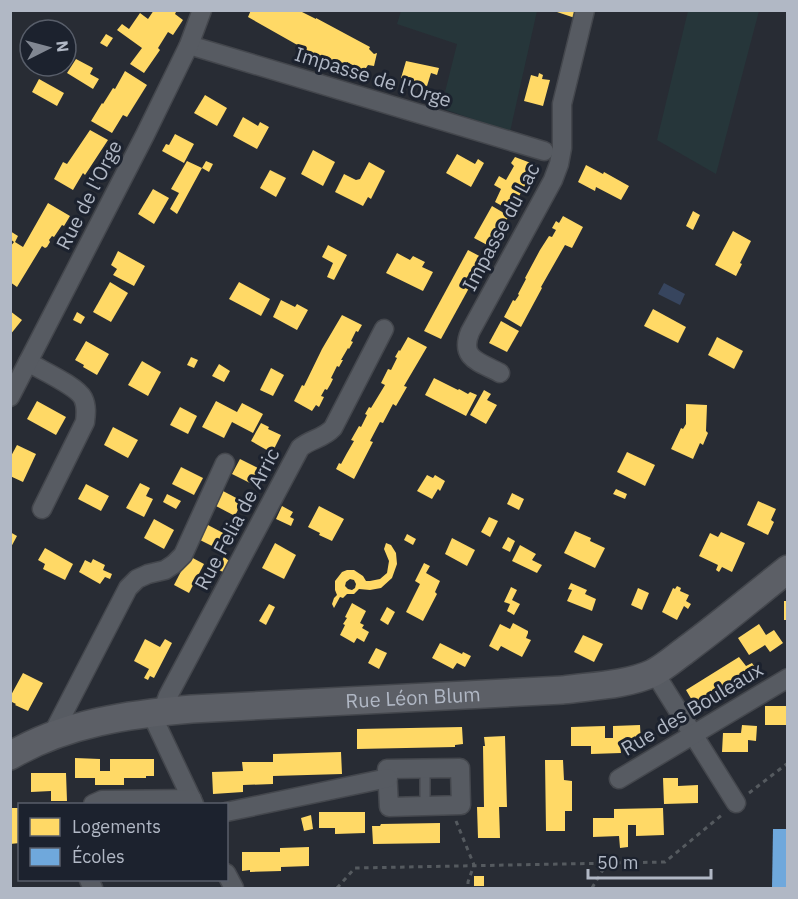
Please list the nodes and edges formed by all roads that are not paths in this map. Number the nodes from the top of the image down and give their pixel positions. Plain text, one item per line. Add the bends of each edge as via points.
1 (202, 10) edge
2 (585, 10) edge
3 (189, 45) junction
4 (544, 151) dead end
5 (384, 329) dead end
6 (28, 362) junction
7 (500, 373) dead end
8 (10, 397) edge
9 (225, 464) dead end
10 (42, 509) dead end
11 (788, 570) edge
12 (654, 672) junction
13 (788, 678) edge
14 (157, 712) junction
15 (52, 735) junction
16 (693, 735) junction
17 (10, 756) edge
18 (425, 769) junction
19 (388, 778) junction
20 (619, 779) dead end
21 (193, 802) edge
22 (96, 803) edge
23 (736, 803) road end
24 (425, 806) junction
25 (228, 812) edge

1 - 3 street, Rue de l'Orge
2 - 7 street, Impasse du Lac via 562,104 562,148 554,180 466,340 473,359
3 - 4 street, Impasse de l'Orge
3 - 6 street, Rue de l'Orge
5 - 14 street, Rue Felia de Arric via 333,428 300,448
6 - 8 street, Rue de l'Orge
6 - 10 street via 77,390 86,410 85,422
9 - 15 street via 183,555 165,570 137,579 128,588
11 - 12 main road, Rue Léon Blum
12 - 14 main road, Rue Léon Blum via 610,684 563,690
12 - 16 street
13 - 16 street, Rue des Bouleaux
14 - 15 main road, Rue Léon Blum
14 - 21 street
15 - 17 main road, Rue Léon Blum
16 - 20 street, Rue des Bouleaux
16 - 23 street
18 - 19 street via 387,770
18 - 24 lane
18 - 24 street via 460,768 461,805
19 - 24 street via 389,807
19 - 25 street
21 - 22 street

